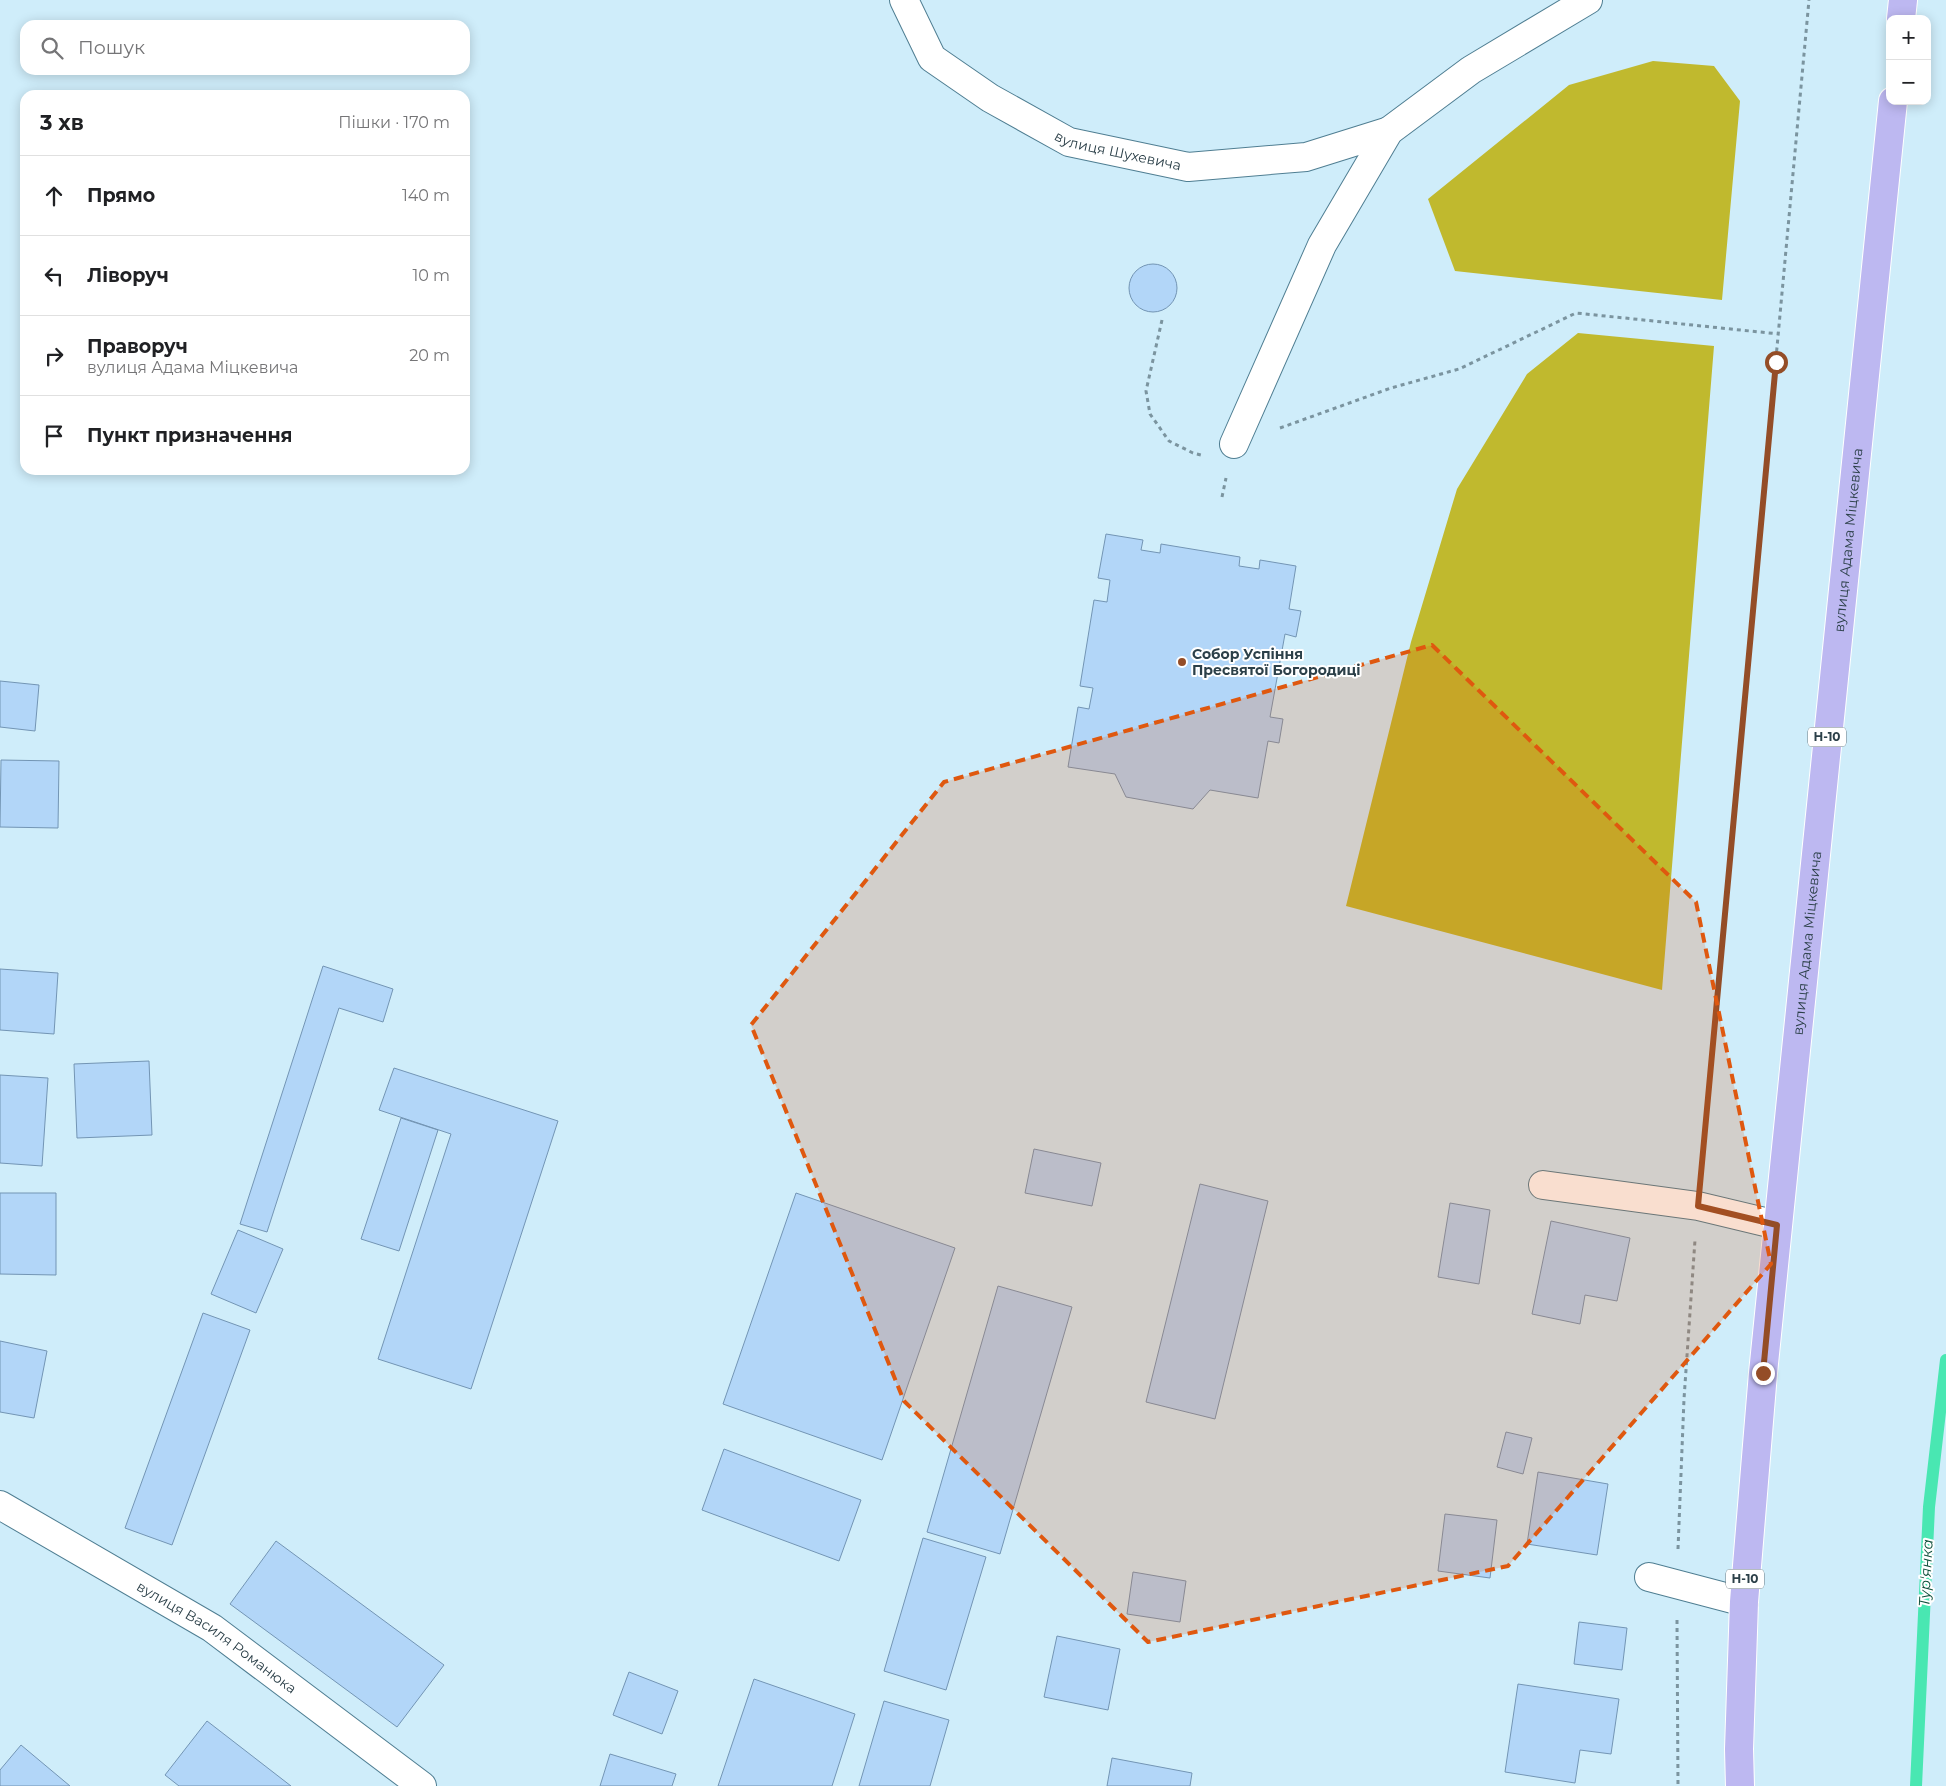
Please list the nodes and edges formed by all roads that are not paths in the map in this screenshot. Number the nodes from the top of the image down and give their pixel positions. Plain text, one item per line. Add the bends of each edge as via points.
1 (904, 0) edge
2 (1588, 0) edge
3 (1903, 0) edge
4 (1901, 15) edge
5 (1893, 105) edge
6 (1388, 131) junction
7 (1232, 453) road end
8 (1543, 1184) dead end
9 (1777, 1225) junction
10 (0, 1504) edge
11 (1650, 1577) dead end
12 (1744, 1602) junction
13 (422, 1786) edge
14 (1740, 1786) edge

1 - 6 street, вулиця Шухевича via 932,58 990,98 1069,142 1188,167 1306,157
2 - 6 street, вулиця Шухевича via 1472,70
3 - 4 main road
5 - 9 main road, вулиця Адама Міцкевича / Н-10
6 - 7 street, вулиця Шухевича via 1322,245
8 - 9 street via 1698,1206
9 - 12 main road, вулиця Адама Міцкевича / Н-10
10 - 13 street, вулиця Василя Романюка via 212,1628
11 - 12 street
12 - 14 main road, вулиця Адама Міцкевича / Н-10

